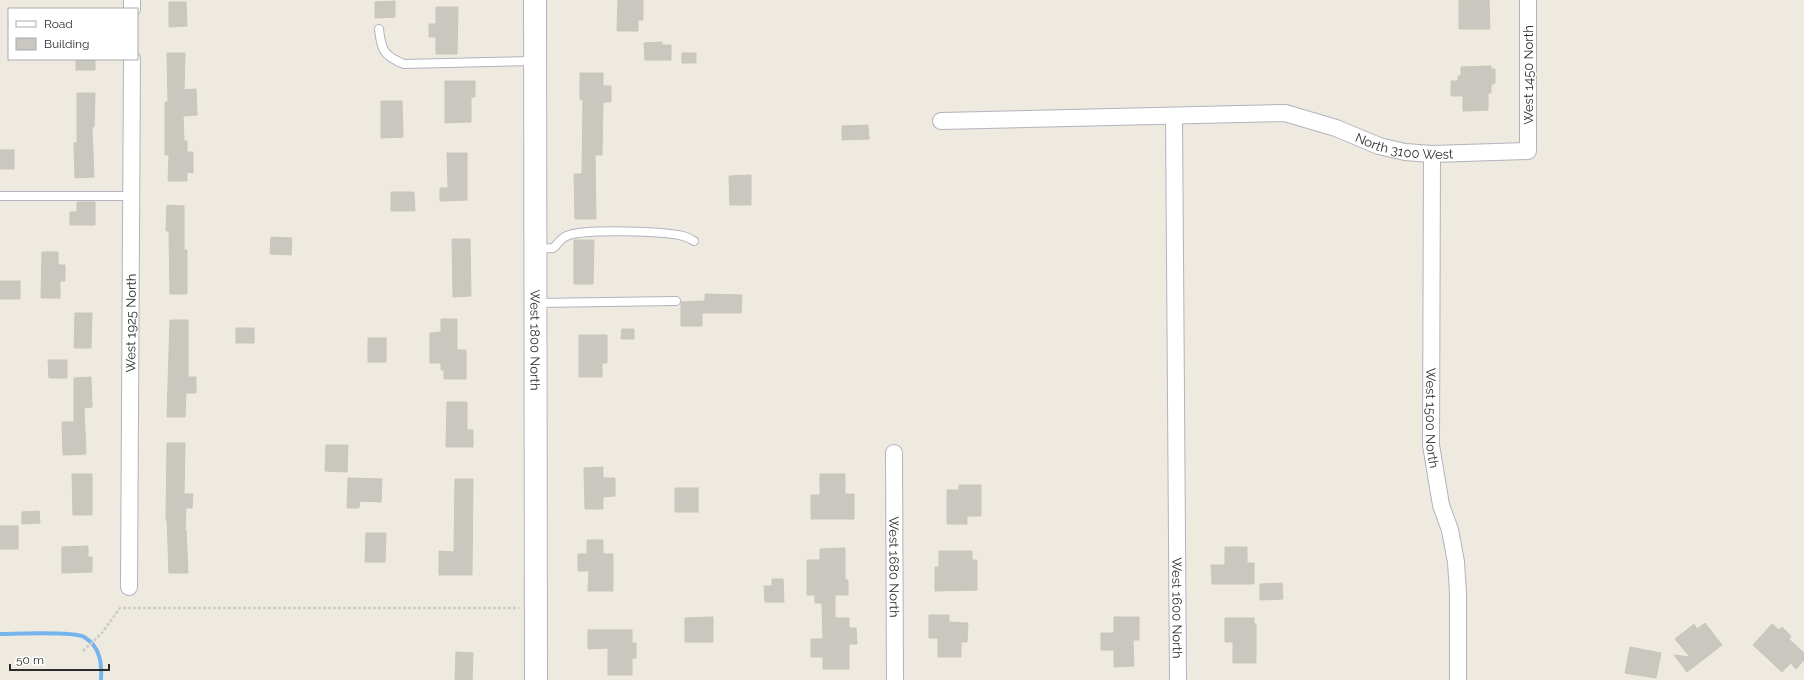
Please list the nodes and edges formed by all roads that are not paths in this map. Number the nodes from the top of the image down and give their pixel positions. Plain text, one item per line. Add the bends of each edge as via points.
1 (534, 0) edge
2 (1528, 0) edge
3 (379, 29) dead end
4 (132, 60) edge
5 (534, 61) junction
6 (1174, 116) junction
7 (941, 121) dead end
8 (1528, 151) joint
9 (1432, 154) junction
10 (0, 196) edge
11 (131, 196) junction
12 (694, 241) dead end
13 (535, 249) junction
14 (676, 301) dead end
15 (535, 303) junction
16 (894, 454) dead end
17 (129, 587) dead end
18 (536, 680) edge
19 (895, 680) edge
20 (1178, 680) edge
21 (1458, 680) edge

1 - 5 main road, West 1800 North
2 - 8 street, West 1450 North
3 - 5 lane via 381,46 386,54 404,64
4 - 11 street, West 1925 North
5 - 13 main road, West 1800 North
6 - 7 street, North 3100 West
6 - 9 street, North 3100 West via 1285,113 1336,128 1378,146
6 - 20 street, West 1600 North
8 - 9 street, North 3100 West
9 - 21 street, West 1500 North via 1431,445 1441,505 1450,530 1456,562
10 - 11 lane
11 - 17 street, West 1925 North
12 - 13 lane via 685,236 671,234 592,232 565,236 553,248
13 - 15 main road, West 1800 North
14 - 15 lane
15 - 18 main road, West 1800 North
16 - 19 street, West 1680 North

